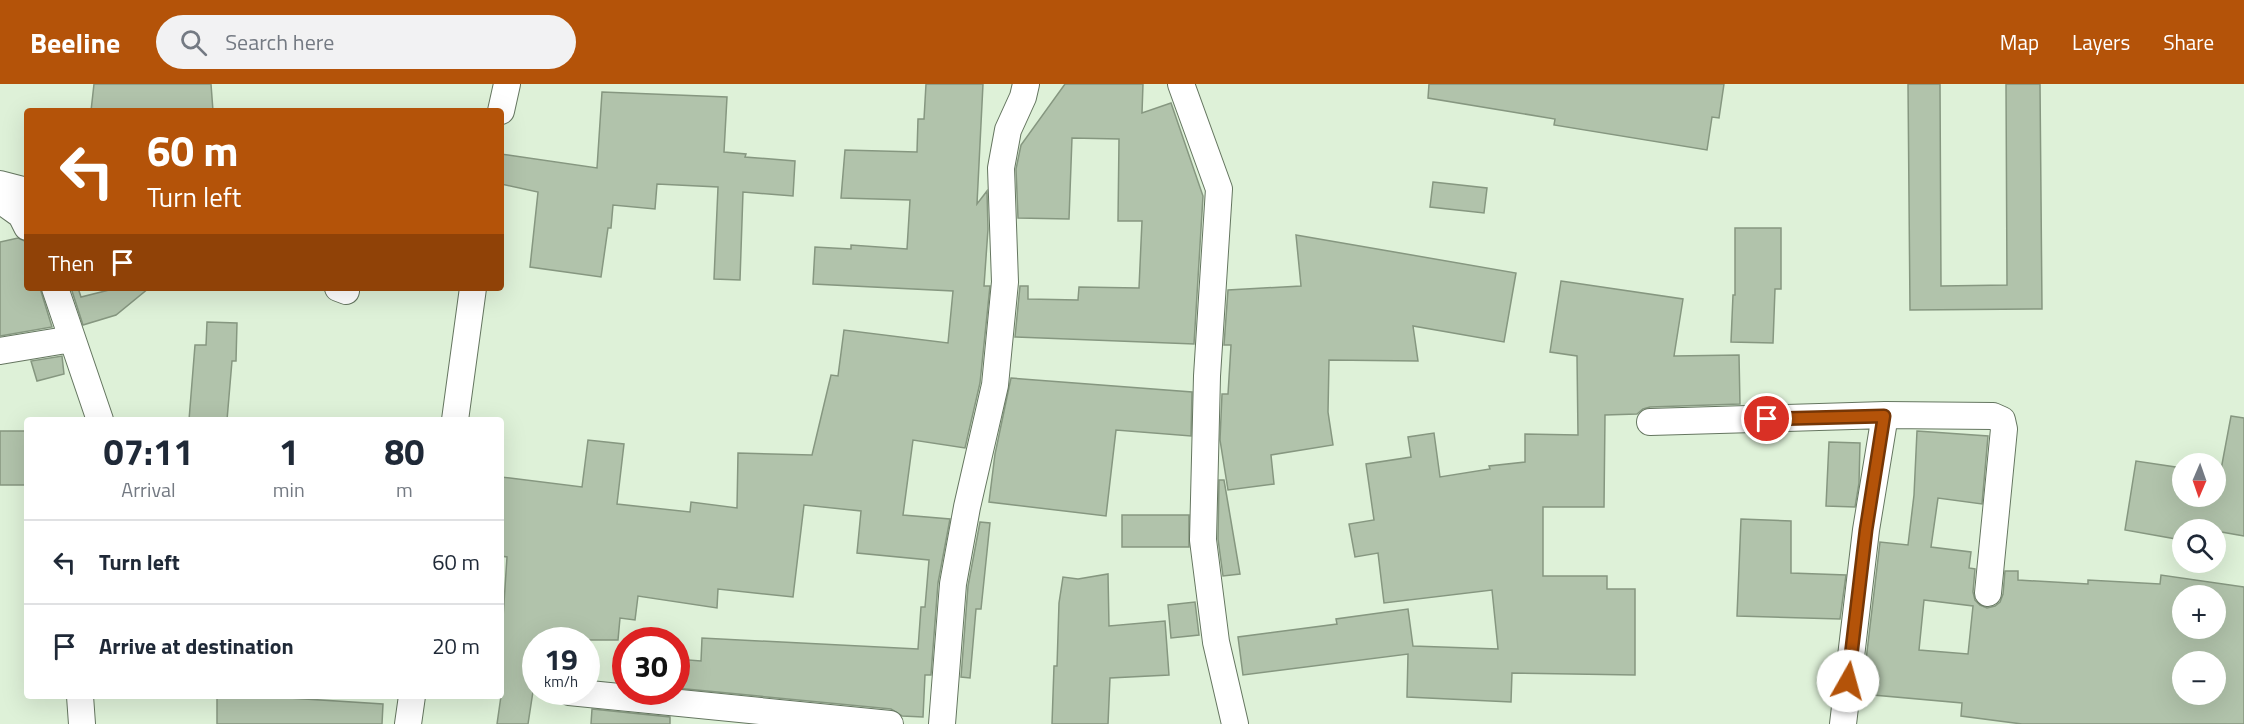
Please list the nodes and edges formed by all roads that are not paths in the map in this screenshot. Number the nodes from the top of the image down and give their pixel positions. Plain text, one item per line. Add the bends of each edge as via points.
1 (507, 84) edge
2 (1026, 84) edge
3 (1181, 84) edge
4 (502, 108) edge
5 (0, 184) edge
6 (24, 189) edge
7 (0, 200) edge
8 (24, 221) edge
9 (56, 291) edge
10 (473, 291) edge
11 (72, 339) junction
12 (0, 351) edge
13 (1884, 416) junction
14 (99, 417) edge
15 (455, 417) edge
16 (1650, 422) dead end
17 (1988, 593) dead end
18 (600, 695) edge
19 (80, 699) edge
20 (412, 699) edge
21 (82, 724) edge
22 (408, 724) edge
23 (890, 724) edge
24 (942, 724) edge
25 (1235, 724) edge
26 (1843, 724) edge

1 - 4 street
2 - 24 street via 1008,130 1001,168 1005,282 995,386 953,584
3 - 25 street via 1219,189 1207,375 1203,540 1216,642
5 - 6 street
7 - 8 street
9 - 11 street
10 - 15 street
11 - 12 street
11 - 14 street
13 - 16 street
13 - 17 street via 1993,416 2002,420
13 - 26 street
18 - 23 street
19 - 21 street
20 - 22 street

